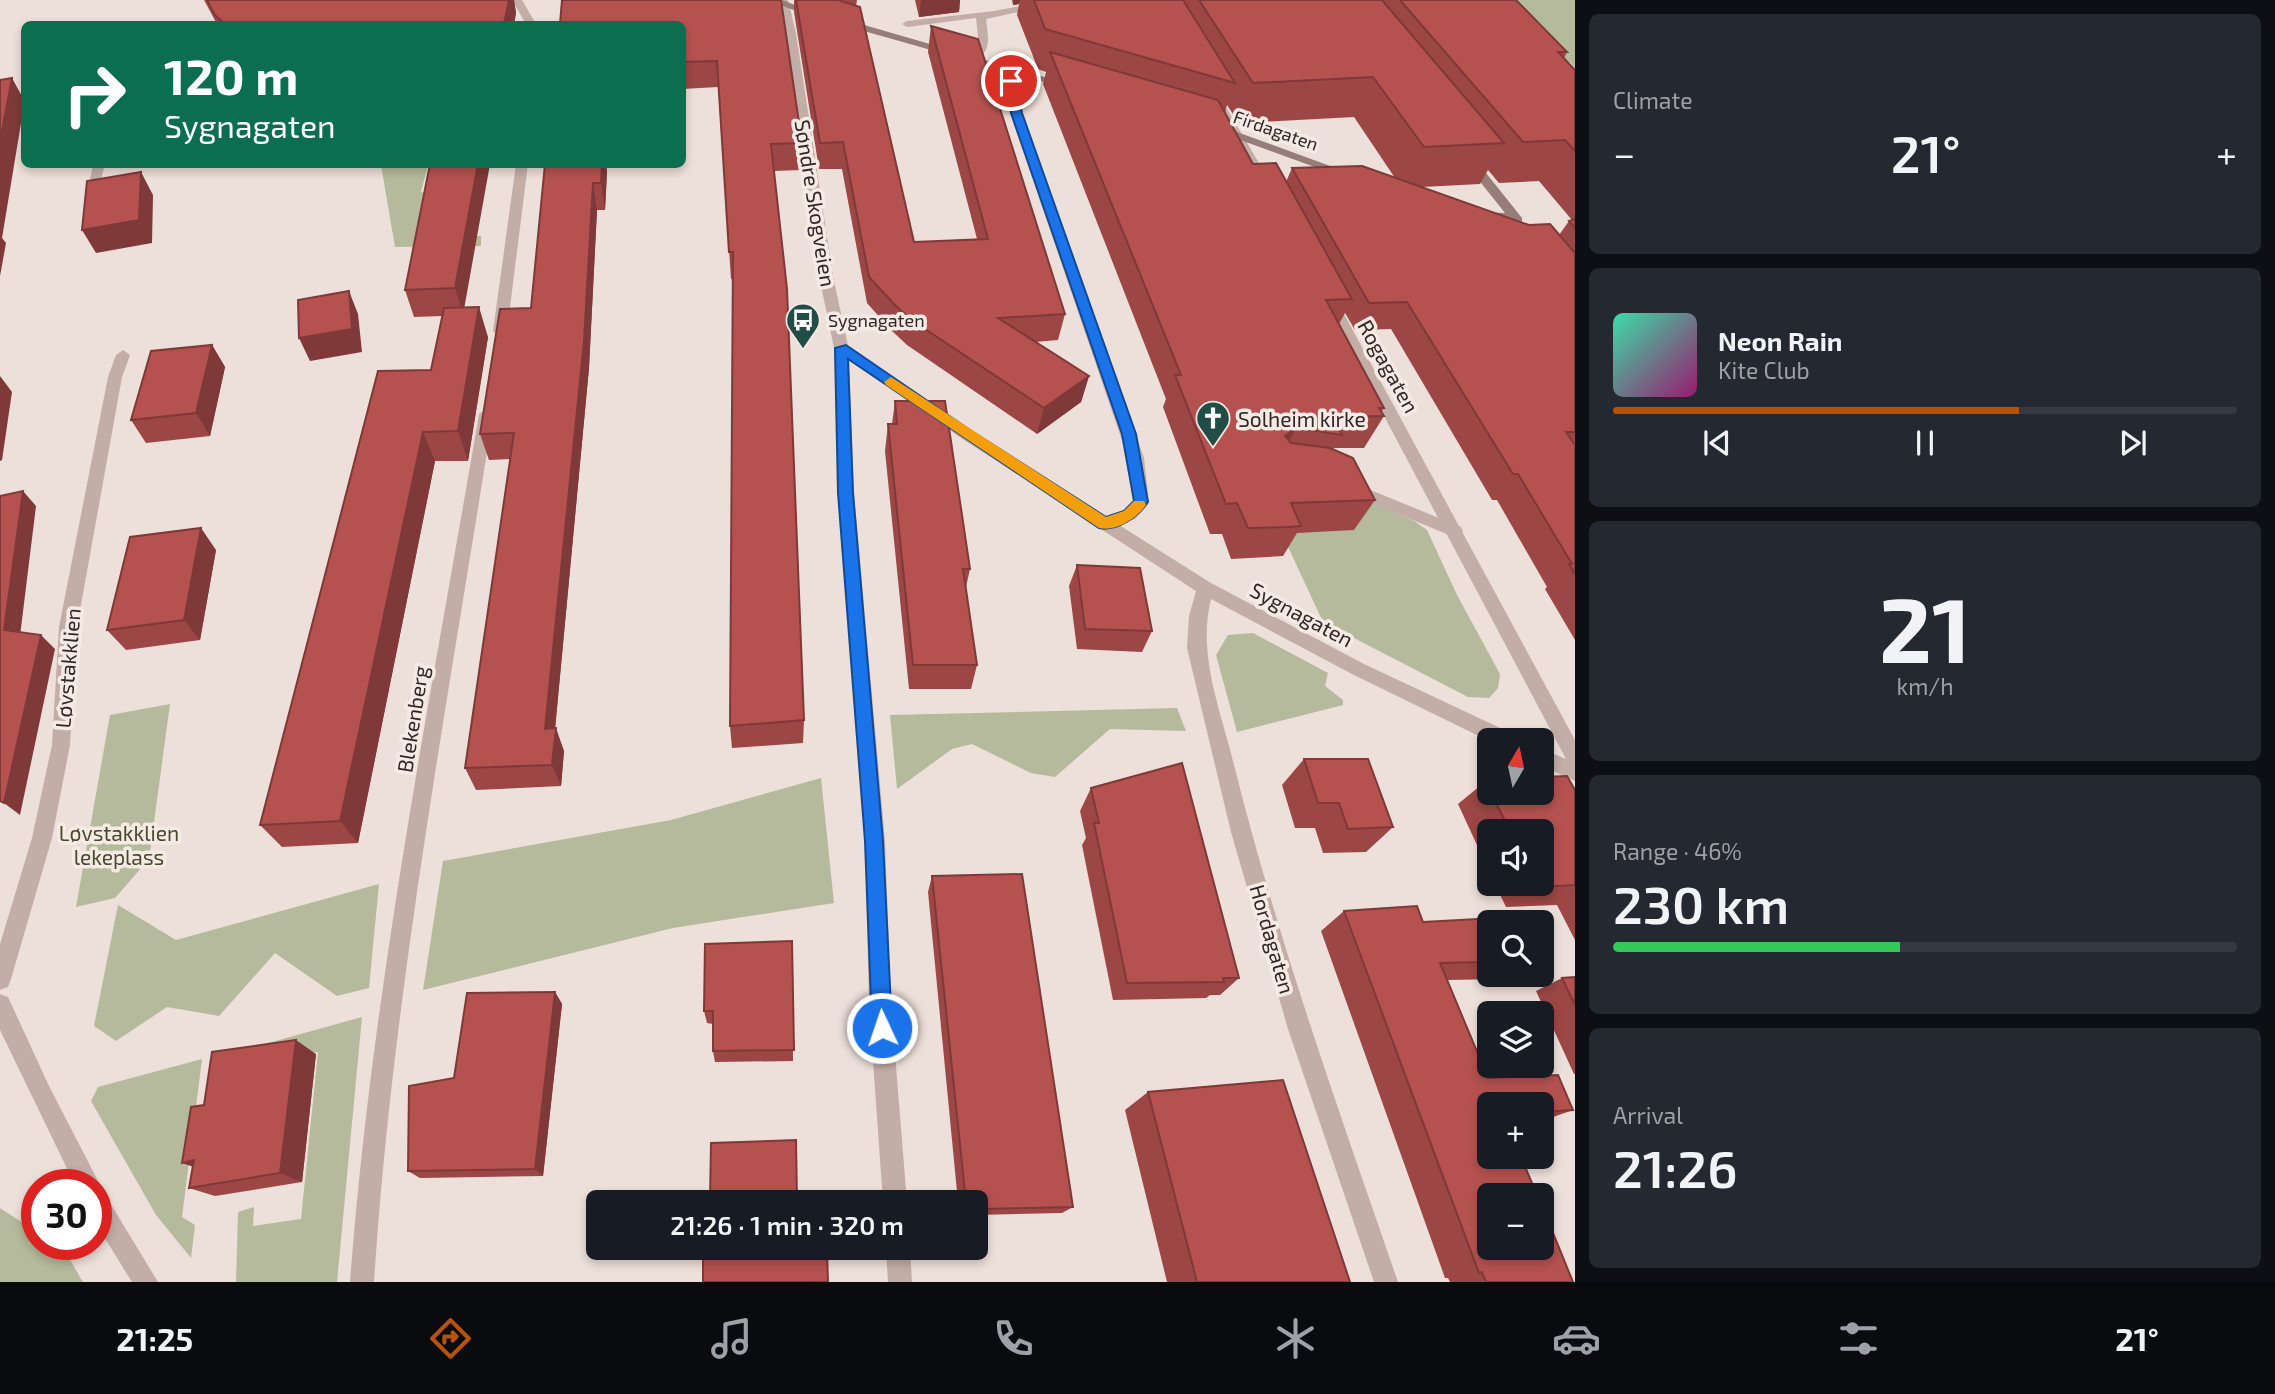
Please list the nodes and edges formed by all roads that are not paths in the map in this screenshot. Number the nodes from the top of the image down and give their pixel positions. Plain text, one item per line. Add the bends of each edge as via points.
1 (517, 0) edge
2 (1069, 0) edge
3 (779, 1) edge
4 (994, 12) junction
5 (529, 21) edge
6 (907, 24) dead end
7 (973, 58) junction
8 (1017, 71) junction
9 (1080, 89) edge
10 (1217, 102) edge
11 (1204, 124) edge
12 (1237, 134) junction
13 (1464, 154) edge
14 (98, 168) edge
15 (521, 168) edge
16 (96, 180) edge
17 (1368, 182) edge
18 (1276, 204) edge
19 (1466, 212) edge
20 (1514, 217) junction
21 (1531, 237) edge
22 (1321, 284) edge
23 (841, 348) junction
24 (497, 350) edge
25 (123, 355) dead end
26 (488, 401) edge
27 (1339, 482) edge
28 (1104, 524) junction
29 (1455, 531) junction
30 (1205, 588) junction
31 (1481, 728) edge
32 (1575, 758) edge
33 (1554, 763) edge
34 (1575, 774) edge
35 (0, 979) edge
36 (0, 1005) edge
37 (80, 1169) edge
38 (894, 1190) edge
39 (112, 1227) edge
40 (899, 1260) edge
41 (146, 1282) edge
42 (362, 1282) edge
43 (900, 1282) edge
44 (1386, 1282) edge

1 - 5 street
2 - 4 street
3 - 7 street
3 - 23 street, Søndre Skogveien via 791,33 826,276
4 - 6 street
4 - 7 street via 981,17 987,41
7 - 8 street
8 - 9 street
8 - 28 street via 1011,81 1016,113 1136,458 1141,502 1129,514
10 - 12 street
11 - 12 street, Firdagaten
12 - 17 street, Firdagaten
12 - 18 street
13 - 20 street
14 - 16 street
15 - 24 street
19 - 20 street
20 - 21 street
22 - 29 street, Rogagaten
23 - 28 street, Sygnagaten
23 - 38 street, Søndre Skogveien via 846,493 874,841
25 - 35 street, Løvstakklien via 68,627 61,745 41,838
26 - 42 street, Blekenberg via 391,996 370,1167
27 - 29 street
28 - 30 street, Sygnagaten
29 - 32 street, Rogagaten
30 - 31 street, Sygnagaten
30 - 44 street, Hordagaten via 1196,648 1241,832 1299,1029
33 - 34 street
36 - 37 street
39 - 41 street
40 - 43 street

